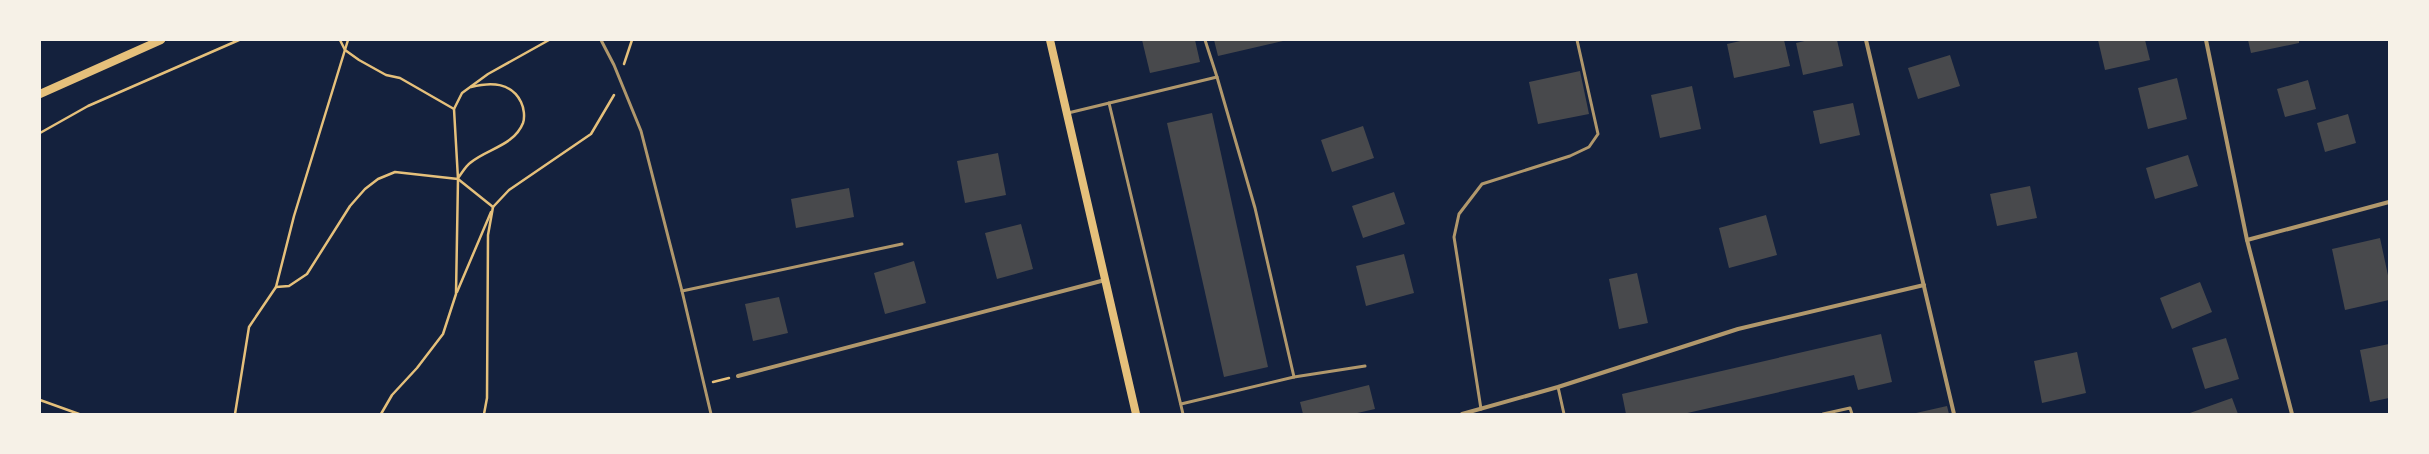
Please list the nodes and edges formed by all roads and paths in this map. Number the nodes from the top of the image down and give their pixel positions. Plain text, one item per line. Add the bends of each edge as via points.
1 (161, 40) edge
2 (239, 40) edge
3 (340, 40) edge
4 (348, 40) edge
5 (549, 40) edge
6 (601, 40) edge
7 (1050, 40) edge
8 (1206, 40) edge
9 (1577, 40) edge
10 (1866, 40) edge
11 (2206, 40) edge
12 (345, 50) junction
13 (1217, 78) junction
14 (469, 88) junction
15 (40, 94) edge
16 (613, 99) dead end
17 (1109, 104) junction
18 (454, 109) junction
19 (1066, 113) junction
20 (40, 133) edge
21 (458, 179) junction
22 (2389, 202) edge
23 (493, 207) junction
24 (2246, 240) junction
25 (902, 244) dead end
26 (1106, 279) junction
27 (1924, 285) junction
28 (276, 287) junction
29 (682, 292) junction
30 (456, 294) junction
31 (1365, 366) dead end
32 (738, 376) joint
33 (1294, 377) junction
34 (704, 384) junction
35 (1558, 386) junction
36 (40, 400) edge
37 (1181, 404) junction
38 (1481, 409) junction
39 (74, 413) edge
40 (79, 414) edge
41 (235, 414) edge
42 (381, 414) edge
43 (484, 414) edge
44 (711, 414) edge
45 (1136, 414) edge
46 (1183, 414) edge
47 (1462, 414) edge
48 (1564, 414) edge
49 (1823, 414) edge
50 (1852, 414) edge
51 (1954, 414) edge
52 (2292, 414) edge

1 - 15 main road
2 - 20 path via 88,106
3 - 12 path
4 - 12 path
5 - 14 path via 488,74
6 - 29 lane via 642,131
7 - 19 main road
8 - 13 lane
9 - 38 lane via 1598,134 1589,147 1570,156 1482,184 1459,214 1454,237
10 - 27 street
11 - 24 street
12 - 18 path via 386,75 400,78
12 - 28 path via 294,216
13 - 17 lane
13 - 33 lane via 1254,208
14 - 18 path via 462,93
14 - 21 path via 488,83 503,85 517,93 524,108 523,123 501,146 469,164
16 - 23 path via 592,134 509,190
17 - 19 lane
17 - 37 lane
18 - 21 path
19 - 26 main road
21 - 23 path
21 - 28 path via 394,172 378,179 350,206 307,274 289,286
21 - 30 path
22 - 24 street
23 - 30 path
23 - 43 path via 488,236 487,398
24 - 52 street
25 - 29 lane
26 - 32 street
26 - 45 main road
27 - 35 street via 1738,329
27 - 51 street
28 - 41 path via 249,327
29 - 34 lane
30 - 42 path via 443,334 392,395
31 - 33 lane
32 - 34 path
33 - 37 lane
34 - 44 lane
35 - 38 street
35 - 48 lane
36 - 39 path
37 - 46 lane
38 - 47 street
39 - 40 path
49 - 50 lane via 1850,408

